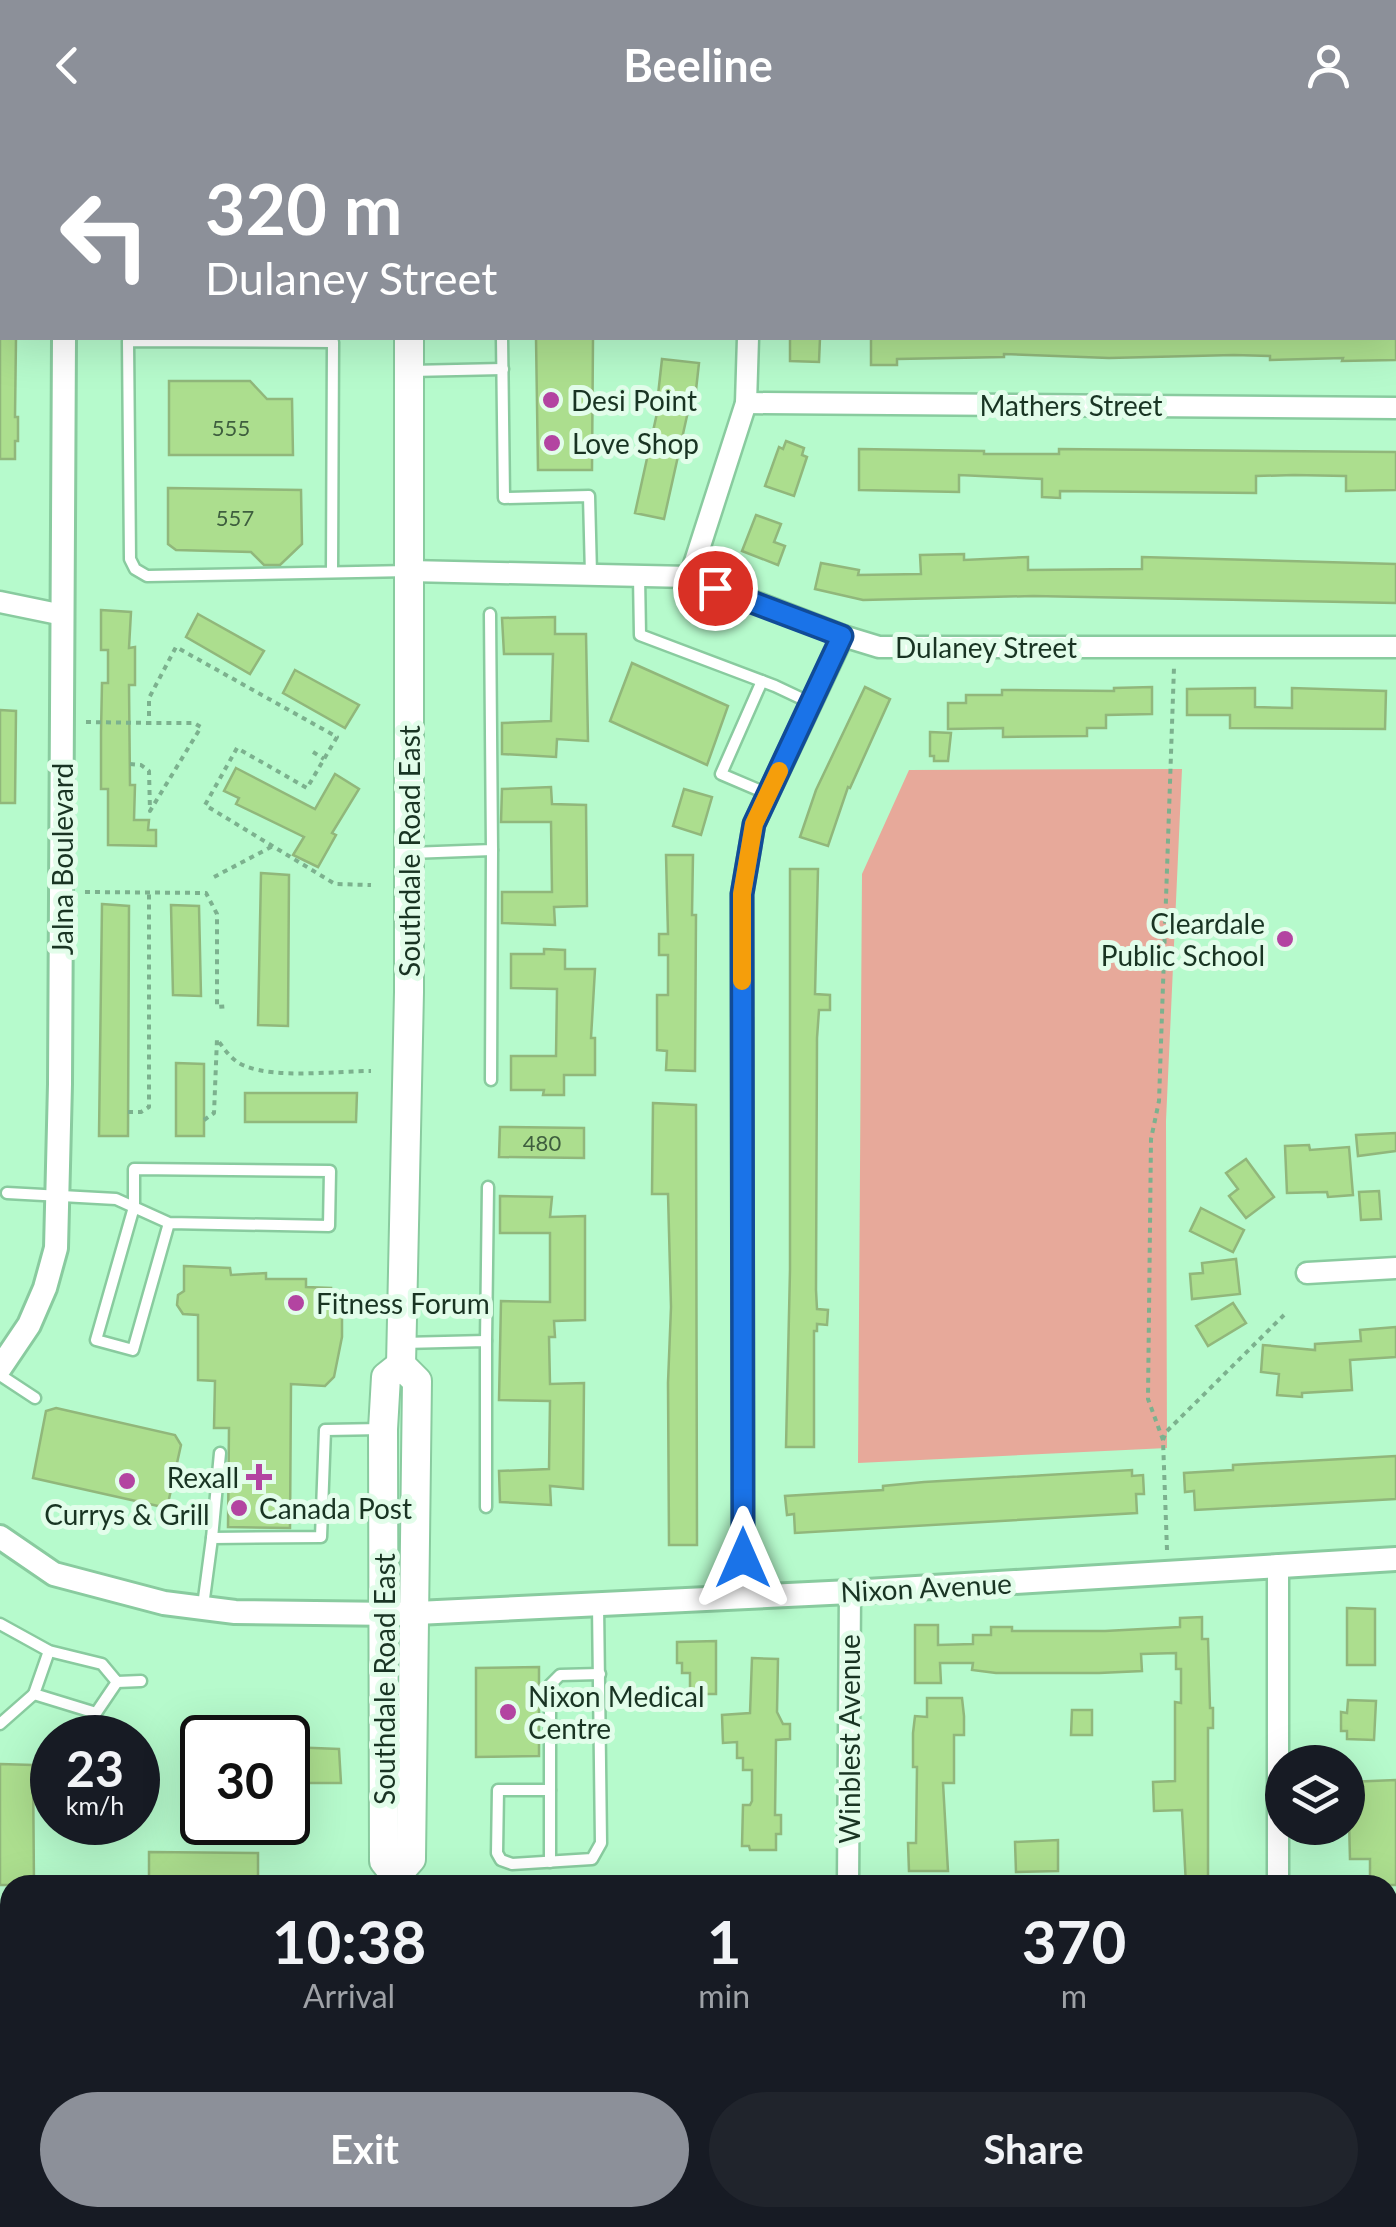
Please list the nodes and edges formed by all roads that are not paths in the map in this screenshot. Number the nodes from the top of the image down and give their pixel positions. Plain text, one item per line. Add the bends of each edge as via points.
1 (64, 340) edge
2 (408, 340) edge
3 (502, 340) edge
4 (748, 340) edge
5 (503, 370) junction
6 (409, 371) junction
7 (746, 402) junction
8 (1396, 408) edge
9 (409, 571) junction
10 (332, 572) junction
11 (591, 574) junction
12 (639, 576) junction
13 (690, 576) junction
14 (0, 602) edge
15 (490, 614) dead end
16 (63, 615) junction
17 (842, 636) junction
18 (1396, 647) edge
19 (762, 681) junction
20 (811, 703) junction
21 (768, 794) junction
22 (492, 850) junction
23 (409, 853) junction
24 (491, 1080) dead end
25 (488, 1187) dead end
26 (7, 1193) dead end
27 (57, 1196) junction
28 (134, 1207) junction
29 (168, 1223) junction
30 (1396, 1268) edge
31 (1307, 1272) dead end
32 (486, 1341) junction
33 (401, 1354) junction
34 (0, 1371) edge
35 (35, 1398) dead end
36 (383, 1429) junction
37 (220, 1453) dead end
38 (486, 1507) dead end
39 (0, 1537) edge
40 (212, 1538) junction
41 (1396, 1559) edge
42 (1278, 1565) junction
43 (850, 1592) junction
44 (743, 1597) junction
45 (598, 1604) junction
46 (203, 1608) junction
47 (397, 1614) junction
48 (0, 1624) edge
49 (48, 1651) junction
50 (600, 1674) junction
51 (141, 1681) dead end
52 (117, 1682) junction
53 (34, 1694) junction
54 (0, 1724) edge
55 (550, 1790) junction
56 (550, 1862) junction
57 (393, 1875) edge
58 (848, 1875) edge
59 (1278, 1875) edge

1 - 16 street, Jalna Boulevard
2 - 6 main road, Southdale Road East
3 - 5 lane
4 - 7 street
5 - 6 lane
5 - 11 lane via 504,498 588,496
6 - 9 main road, Southdale Road East
7 - 8 street, Mathers Street
7 - 13 street
9 - 10 lane
9 - 11 street, Dulaney Street
9 - 23 main road, Southdale Road East
10 - 10 lane via 333,342 128,342 135,569 147,576
11 - 12 street, Dulaney Street
12 - 13 street, Dulaney Street
12 - 19 lane via 640,635
13 - 17 street, Dulaney Street
14 - 16 street
15 - 22 lane
16 - 27 street, Jalna Boulevard
17 - 18 street, Dulaney Street via 879,647
17 - 20 street
19 - 20 lane
19 - 21 lane via 721,774
20 - 21 street
21 - 44 street via 754,824 742,894
22 - 23 lane
22 - 24 lane
23 - 33 main road, Southdale Road East
25 - 32 lane
26 - 27 lane
27 - 28 lane via 116,1199
27 - 34 street, Jalna Boulevard via 56,1248 46,1288
28 - 29 lane
28 - 29 lane via 96,1340 132,1350
28 - 29 lane via 134,1169 330,1171 329,1226
30 - 31 street
32 - 33 lane
32 - 38 lane
33 - 36 main road, Southdale Road East via 386,1376
33 - 47 main road, Southdale Road East via 416,1381
34 - 35 lane
36 - 40 lane via 325,1430 320,1537
36 - 47 main road, Southdale Road East
37 - 40 lane
39 - 46 street, Nixon Avenue via 54,1574
40 - 46 lane
41 - 42 street, Nixon Avenue
42 - 43 street, Nixon Avenue
42 - 59 street
43 - 44 street, Nixon Avenue
43 - 58 street, Winblest Avenue
44 - 45 street, Nixon Avenue
45 - 47 street, Nixon Avenue
45 - 50 lane
46 - 47 street, Nixon Avenue
47 - 57 main road, Southdale Road East via 384,1861
48 - 49 lane
49 - 52 lane via 102,1664
49 - 53 lane
50 - 55 lane via 560,1675 550,1685
50 - 56 lane via 601,1844 592,1859
51 - 52 lane
52 - 53 lane via 96,1713
53 - 54 lane
55 - 56 lane
55 - 56 lane via 498,1790 498,1853 512,1864

